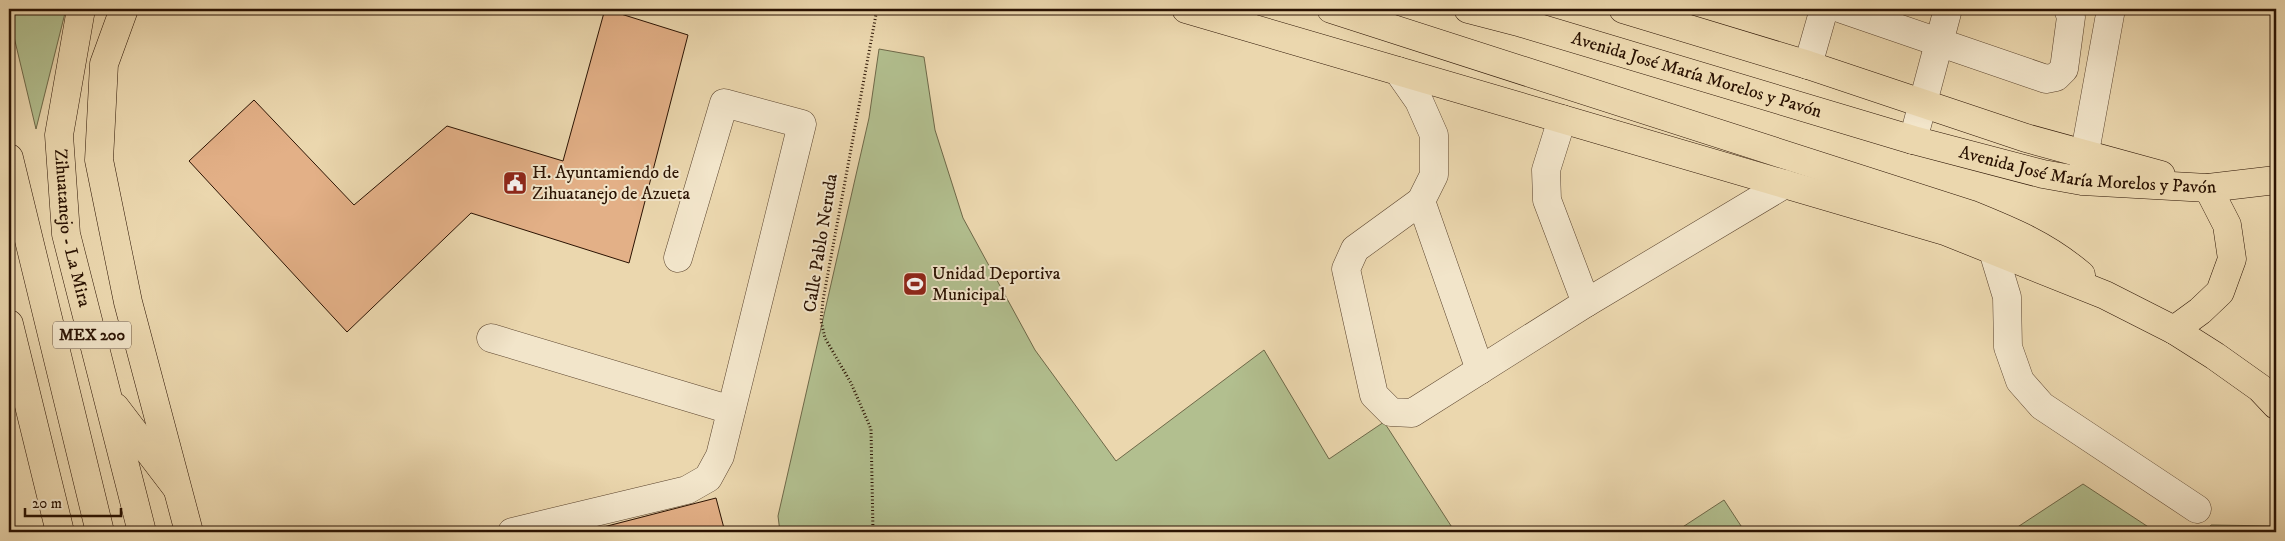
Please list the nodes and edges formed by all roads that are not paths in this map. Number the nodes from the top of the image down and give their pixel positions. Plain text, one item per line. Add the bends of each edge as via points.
1 (81, 9) edge
2 (124, 9) edge
3 (1186, 9) edge
4 (1331, 9) edge
5 (1468, 9) edge
6 (1623, 9) edge
7 (1824, 9) edge
8 (1842, 9) edge
9 (1948, 9) edge
10 (2068, 9) edge
11 (2111, 9) edge
12 (1940, 42) junction
13 (1808, 65) junction
14 (1398, 71) junction
15 (1924, 103) junction
16 (1562, 119) junction
17 (1913, 140) junction
18 (2085, 152) junction
19 (9, 158) edge
20 (2276, 180) edge
21 (2082, 181) junction
22 (1785, 184) junction
23 (2208, 188) junction
24 (1420, 201) junction
25 (1992, 223) junction
26 (1993, 251) junction
27 (678, 258) dead end
28 (2104, 295) junction
29 (1586, 303) junction
30 (9, 325) edge
31 (2174, 330) junction
32 (491, 338) dead end
33 (1480, 370) junction
34 (108, 399) junction
35 (2276, 405) edge
36 (732, 410) junction
37 (176, 487) junction
38 (2197, 509) dead end
39 (60, 532) edge
40 (100, 532) edge
41 (142, 532) edge
42 (189, 532) edge
43 (512, 532) edge

1 - 34 main road, Zihuatanejo - La Mira / MEX 200 via 59,135 60,155 66,234
2 - 37 main road via 104,64 99,160 128,302
3 - 14 main road
4 - 25 main road
5 - 17 main road, Avenida José María Morelos y Pavón
6 - 13 main road, Avenida José María Morelos y Pavón
7 - 13 street
8 - 12 street
9 - 12 street
10 - 12 street via 2071,17 2064,69 2056,77 2046,79
11 - 18 street
12 - 15 street
13 - 15 main road, Avenida José María Morelos y Pavón
14 - 16 main road
14 - 24 street via 1419,101 1434,135 1434,176
15 - 17 street
15 - 18 main road, Avenida José María Morelos y Pavón via 2026,138
16 - 22 main road
16 - 29 street via 1546,170 1547,200
17 - 21 main road, Avenida José María Morelos y Pavón
18 - 21 street
18 - 23 main road, Avenida José María Morelos y Pavón
19 - 40 main road, MEX 200
20 - 23 main road
21 - 23 main road, Avenida José María Morelos y Pavón
22 - 26 main road via 1945,231
22 - 29 street
23 - 31 main road via 2227,225 2232,259 2220,292
24 - 33 street
24 - 33 street via 1355,249 1346,268 1374,395 1391,412 1412,413
25 - 26 street
25 - 28 main road via 2026,237 2067,263
26 - 28 main road
26 - 38 street via 2007,297 2008,347 2020,381 2042,406
27 - 36 street via 724,103 802,124
28 - 31 main road
29 - 33 street
30 - 39 main road
31 - 35 main road via 2252,383
32 - 36 street
34 - 37 main road
34 - 41 main road, Zihuatanejo - La Mira / MEX 200
36 - 43 street via 720,456 708,478 694,486
37 - 42 main road

